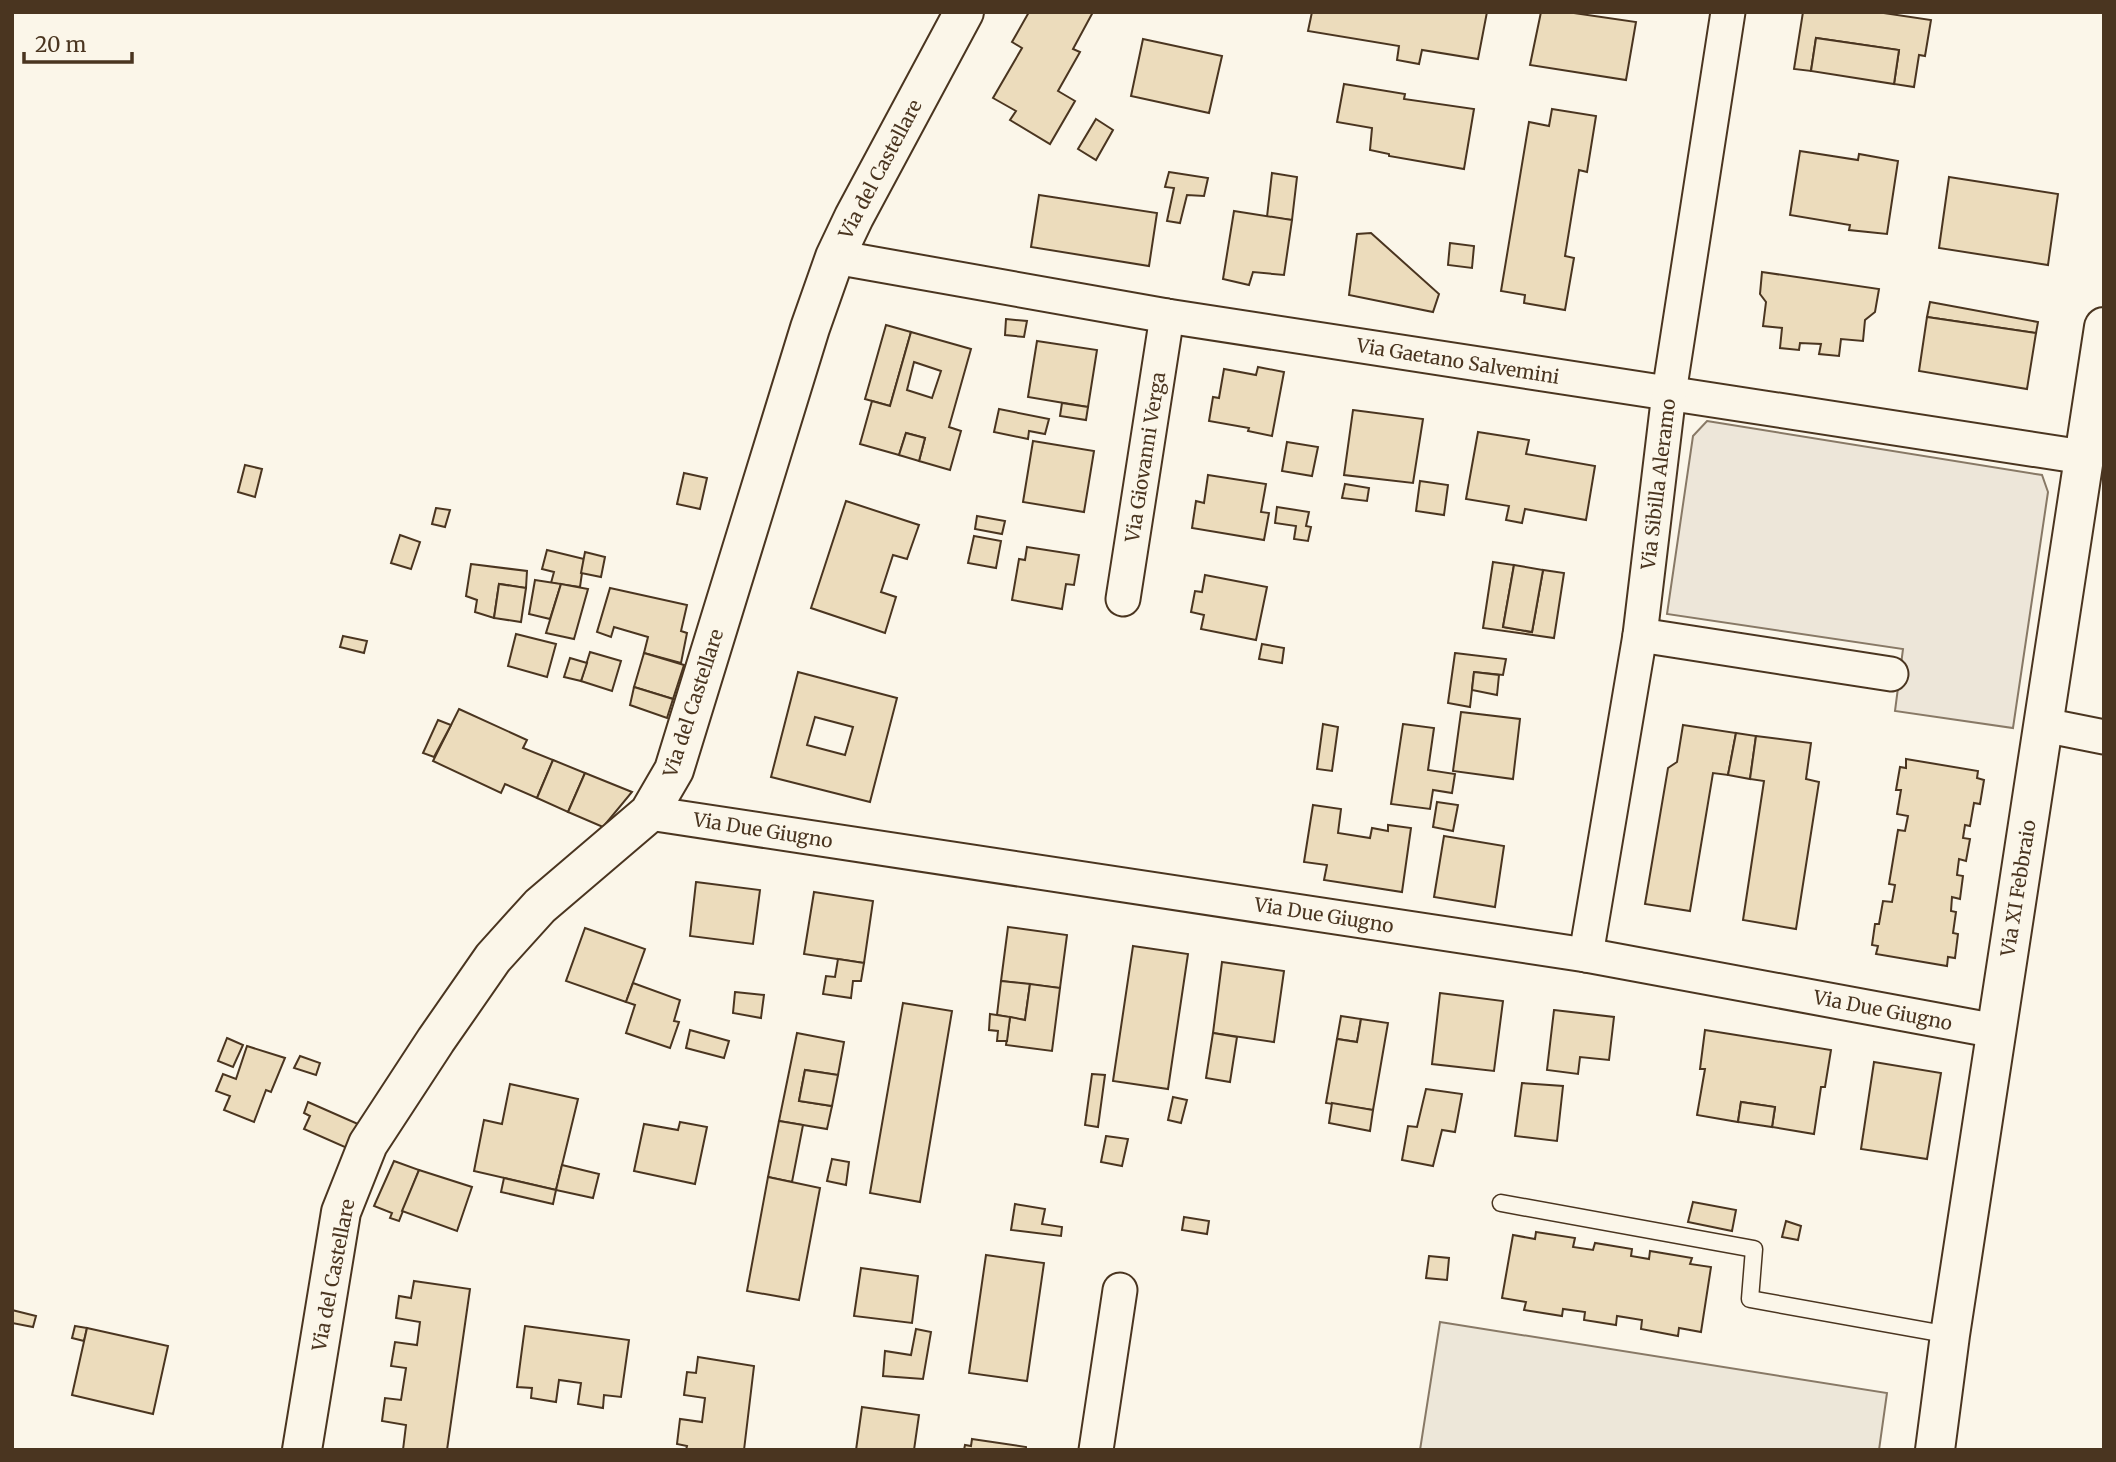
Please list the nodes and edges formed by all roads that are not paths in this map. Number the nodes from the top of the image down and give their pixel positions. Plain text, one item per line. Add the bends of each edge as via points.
1 (964, 12) edge
2 (1728, 12) edge
3 (835, 257) junction
4 (1167, 316) junction
5 (2104, 327) edge
6 (1669, 393) junction
7 (2083, 457) junction
8 (1123, 599) dead end
9 (1640, 635) junction
10 (1891, 674) dead end
11 (2044, 725) junction
12 (2104, 737) edge
13 (649, 813) junction
14 (1586, 955) junction
15 (1996, 1031) junction
16 (1501, 1203) dead end
17 (1119, 1290) dead end
18 (1950, 1335) junction
19 (302, 1450) edge
20 (1096, 1450) edge
21 (1934, 1450) edge

1 - 3 street, Via del Castellare
2 - 6 street, Via Sibilla Aleramo
3 - 4 street, Via Gaetano Salvemini
3 - 13 street, Via del Castellare via 674,771
4 - 6 street, Via Gaetano Salvemini
4 - 8 street, Via Giovanni Verga
5 - 7 street, Via XI Febbraio
6 - 7 street, Via Gaetano Salvemini
6 - 9 street, Via Sibilla Aleramo
7 - 11 street, Via XI Febbraio
9 - 10 street
9 - 14 street, Via Sibilla Aleramo
11 - 12 street
11 - 15 street, Via XI Febbraio
13 - 14 street, Via Due Giugno
13 - 19 street, Via del Castellare via 540,906 493,958 368,1144 341,1212
14 - 15 street, Via Due Giugno
15 - 18 street, Via XI Febbraio
16 - 18 lane via 1754,1249 1750,1299
17 - 20 street
18 - 21 street, Via XI Febbraio

